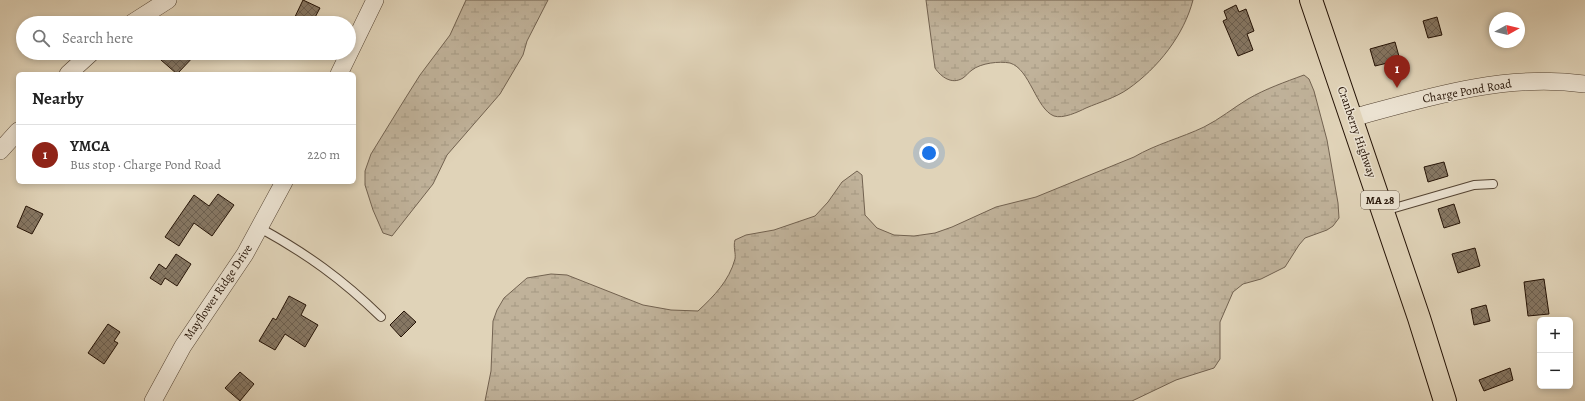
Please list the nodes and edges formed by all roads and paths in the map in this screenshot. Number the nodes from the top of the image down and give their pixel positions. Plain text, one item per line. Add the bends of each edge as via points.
1 (168, 0) edge
2 (375, 0) edge
3 (1311, 0) edge
4 (143, 16) edge
5 (356, 39) edge
6 (83, 60) edge
7 (346, 60) edge
8 (70, 72) edge
9 (340, 72) edge
10 (1585, 84) edge
11 (1352, 118) junction
12 (16, 133) edge
13 (0, 151) edge
14 (283, 184) edge
15 (1493, 184) dead end
16 (1384, 211) junction
17 (260, 228) junction
18 (381, 316) dead end
19 (153, 401) edge
20 (1445, 401) edge

1 - 4 street
2 - 5 street
3 - 11 main road, Cranberry Highway / MA 28
6 - 8 street
7 - 9 street
10 - 11 street, Charge Pond Road via 1540,81 1491,85 1431,97
11 - 16 main road, Cranberry Highway / MA 28
12 - 13 street
14 - 17 street, Mayflower Ridge Drive
15 - 16 lane via 1474,184
16 - 20 main road, Cranberry Highway / MA 28
17 - 18 lane via 323,266
17 - 19 street, Mayflower Ridge Drive via 235,270 183,346

